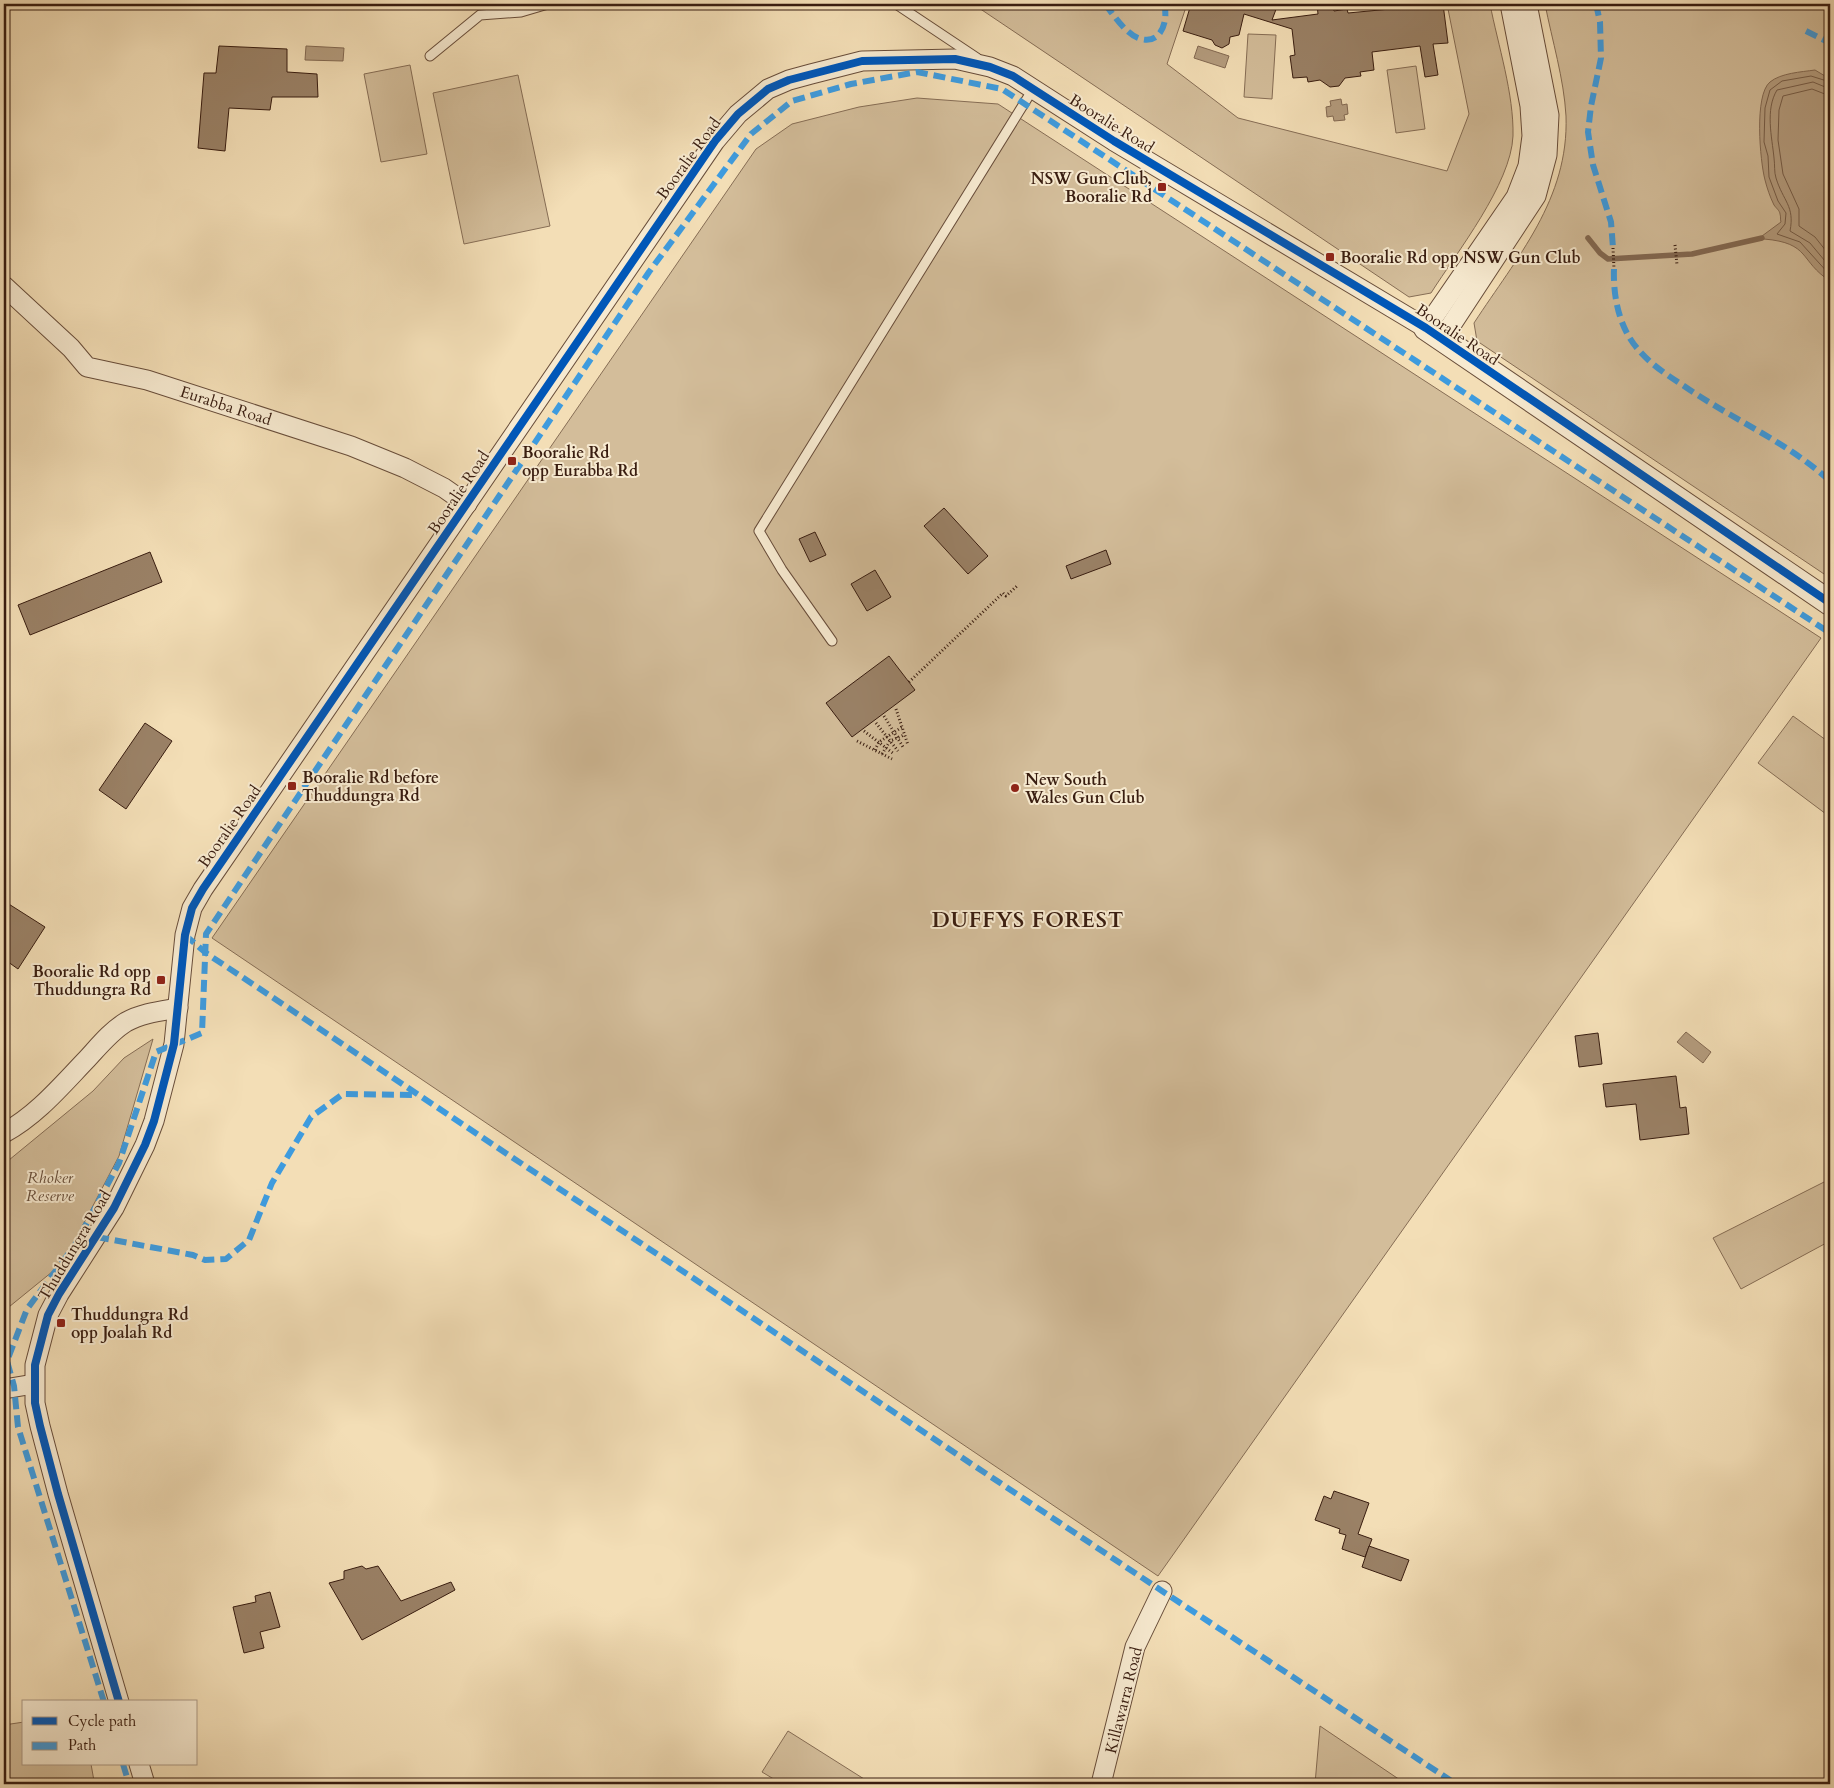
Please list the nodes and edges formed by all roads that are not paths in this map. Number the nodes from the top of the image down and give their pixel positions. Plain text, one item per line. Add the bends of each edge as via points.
1 (548, 4) edge
2 (896, 4) edge
3 (1510, 4) edge
4 (1527, 4) edge
5 (430, 56) dead end
6 (990, 67) junction
7 (1033, 89) junction
8 (4, 286) edge
9 (1434, 333) junction
10 (468, 504) junction
11 (1830, 603) edge
12 (832, 641) dead end
13 (178, 1008) junction
14 (4, 1133) edge
15 (34, 1384) junction
16 (4, 1388) edge
17 (1162, 1591) dead end
18 (118, 1700) edge
19 (140, 1766) edge
20 (145, 1784) edge
21 (1101, 1784) edge

1 - 5 lane via 521,12 480,15
2 - 6 lane
3 - 9 street via 1530,106 1532,136 1528,166 1516,197
4 - 9 street via 1549,115 1547,156 1536,196
6 - 7 street, Booralie Road
6 - 10 street, Booralie Road via 955,59 862,61 788,80 768,89 738,114 715,141
7 - 9 street, Booralie Road
7 - 12 lane via 758,531
8 - 10 street, Eurabba Road via 71,348 87,368 147,380 351,446 404,468
9 - 11 street, Booralie Road
10 - 13 street, Booralie Road via 192,908 185,935
13 - 14 street via 138,1016 121,1026 50,1098
13 - 15 street, Thuddungra Road via 170,1069 145,1145 114,1208 48,1315
15 - 16 street
15 - 18 street, Thuddungra Road via 37,1410 58,1494
17 - 21 street, Killawarra Road via 1135,1647
19 - 20 street

